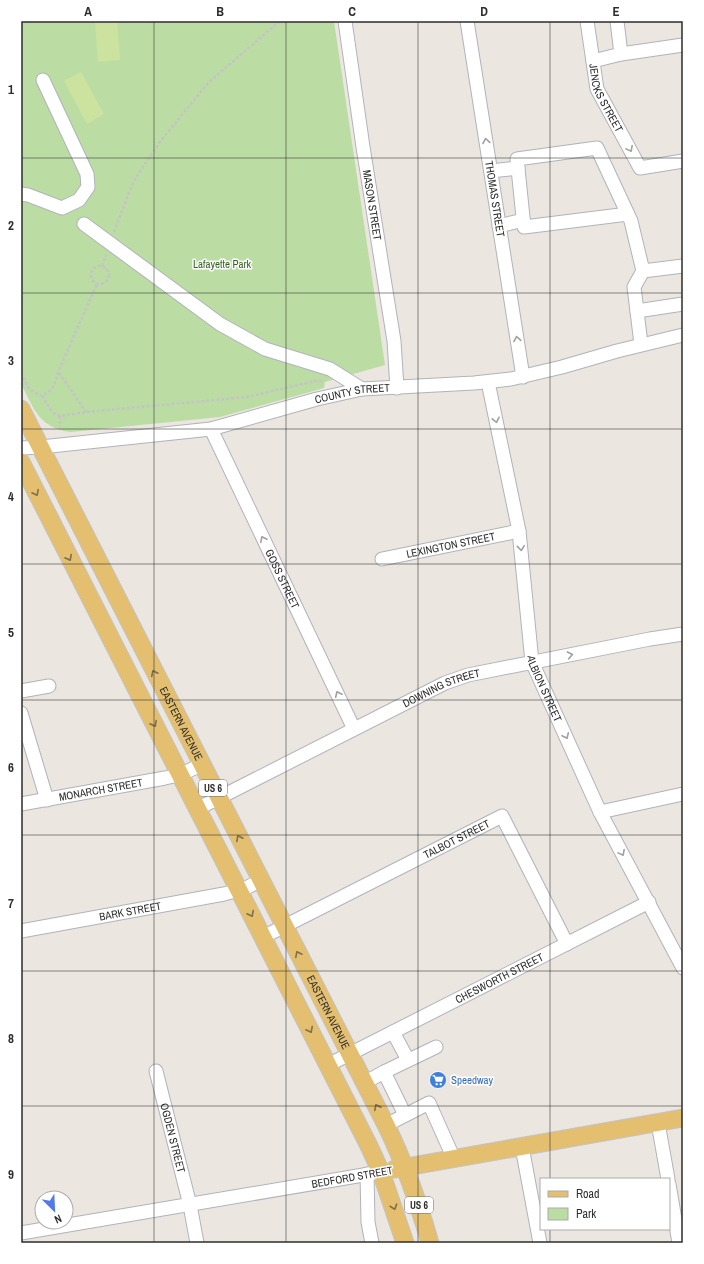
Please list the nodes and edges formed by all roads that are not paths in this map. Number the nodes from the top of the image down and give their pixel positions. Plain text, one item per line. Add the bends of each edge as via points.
1 (345, 21) edge
2 (467, 21) edge
3 (587, 21) edge
4 (617, 21) edge
5 (683, 45) edge
6 (622, 54) junction
7 (593, 61) junction
8 (43, 80) dead end
9 (683, 161) edge
10 (518, 168) junction
11 (491, 171) junction
12 (21, 194) edge
13 (628, 214) junction
14 (523, 220) junction
15 (84, 224) dead end
16 (499, 226) junction
17 (683, 266) edge
18 (643, 271) junction
19 (683, 304) edge
20 (637, 311) junction
21 (683, 335) edge
22 (641, 344) junction
23 (523, 377) junction
24 (488, 382) junction
25 (396, 388) junction
26 (362, 389) junction
27 (21, 409) edge
28 (211, 429) junction
29 (41, 447) junction
30 (21, 448) edge
31 (21, 462) edge
32 (519, 531) junction
33 (382, 559) dead end
34 (683, 634) edge
35 (532, 662) junction
36 (50, 686) dead end
37 (21, 691) edge
38 (21, 713) edge
39 (354, 729) junction
40 (202, 765) junction
41 (180, 775) junction
42 (683, 794) edge
43 (218, 798) junction
44 (47, 800) junction
45 (21, 804) edge
46 (197, 809) junction
47 (600, 812) junction
48 (261, 880) junction
49 (239, 890) junction
50 (648, 902) junction
51 (284, 926) junction
52 (21, 932) edge
53 (263, 937) junction
54 (567, 944) junction
55 (683, 968) edge
56 (393, 1032) junction
57 (436, 1047) dead end
58 (350, 1054) junction
59 (408, 1060) junction
60 (328, 1065) junction
61 (156, 1070) dead end
62 (384, 1072) junction
63 (364, 1083) junction
64 (405, 1115) junction
65 (683, 1118) edge
66 (658, 1123) junction
67 (386, 1125) junction
68 (522, 1147) junction
69 (454, 1158) junction
70 (406, 1167) junction
71 (374, 1173) junction
72 (668, 1178) edge
73 (670, 1190) edge
74 (190, 1205) junction
75 (22, 1234) edge
76 (197, 1243) edge
77 (372, 1243) edge
78 (405, 1243) edge
79 (430, 1243) edge
80 (540, 1243) edge
81 (679, 1243) edge

1 - 25 street, MASON STREET via 362,147 394,341
11 -> 2 street, THOMAS STREET
3 - 7 street, JENCKS STREET
4 - 6 street
5 - 6 street
6 - 7 street
7 -> 9 street, JENCKS STREET via 597,88 640,168
8 - 12 street via 87,174 88,187 79,200 62,208
10 - 11 street
10 - 13 street via 517,160 596,148
10 - 14 street
11 - 16 street, THOMAS STREET
13 - 14 street via 524,227
13 - 18 street
14 - 16 street
15 - 26 street via 220,324 265,349 330,369
23 -> 16 street, THOMAS STREET
17 - 18 street
18 - 20 street via 634,287
19 - 20 street
20 - 22 street
21 - 22 street, COUNTY STREET
22 - 23 street, COUNTY STREET
23 - 24 street, COUNTY STREET
24 - 25 street, COUNTY STREET
24 -> 32 street, ALBION STREET
25 - 26 street, COUNTY STREET
26 - 28 street, COUNTY STREET
27 - 29 main road, EASTERN AVENUE / US 6
28 - 29 street, COUNTY STREET
39 -> 28 street, GOSS STREET
29 - 30 street, COUNTY STREET
40 -> 29 main road, EASTERN AVENUE / US 6
31 -> 41 main road, US 6
32 - 33 street, LEXINGTON STREET
32 -> 35 street, ALBION STREET
35 -> 34 street, DOWNING STREET
35 - 39 street, DOWNING STREET via 468,675 445,683
35 -> 47 street, ALBION STREET
36 - 37 street
38 - 44 street
39 - 43 street, DOWNING STREET
40 - 41 street, MONARCH STREET
40 - 43 main road, EASTERN AVENUE / US 6
41 - 44 street, MONARCH STREET
41 - 46 main road, US 6
42 - 47 street
43 - 46 street, DOWNING STREET
48 -> 43 main road, EASTERN AVENUE / US 6
44 - 45 street, MONARCH STREET
46 - 49 main road, US 6
47 -> 50 street, ALBION STREET
48 - 49 street, BARK STREET
48 - 51 main road, EASTERN AVENUE / US 6
49 - 52 street, BARK STREET
49 -> 53 main road, US 6
50 - 54 street, CHESWORTH STREET
50 - 55 street, ALBION STREET
51 - 53 street
51 - 54 street, TALBOT STREET via 502,816
58 -> 51 main road, EASTERN AVENUE / US 6
53 -> 60 main road, US 6
54 - 56 street, CHESWORTH STREET
56 - 58 street, CHESWORTH STREET
56 - 59 street
57 - 59 street
58 - 60 street, CHESWORTH STREET
58 - 63 main road, EASTERN AVENUE / US 6
59 - 62 street
60 - 71 main road, US 6
61 - 74 street, OGDEN STREET
62 - 63 street
62 - 64 street
67 -> 63 main road, EASTERN AVENUE / US 6
64 - 67 street
64 - 69 street via 429,1103
65 - 66 main road, BEDFORD STREET
66 - 68 main road, BEDFORD STREET
66 - 72 street
67 - 70 main road, EASTERN AVENUE / US 6
68 - 69 main road, BEDFORD STREET
68 - 80 street
69 - 70 main road, BEDFORD STREET
70 - 71 main road, BEDFORD STREET
70 - 79 main road, US 6
71 - 74 street, BEDFORD STREET
71 - 77 street via 368,1222
71 -> 78 main road, US 6
73 - 81 street
74 - 75 street, BEDFORD STREET
74 - 76 street, OGDEN STREET

